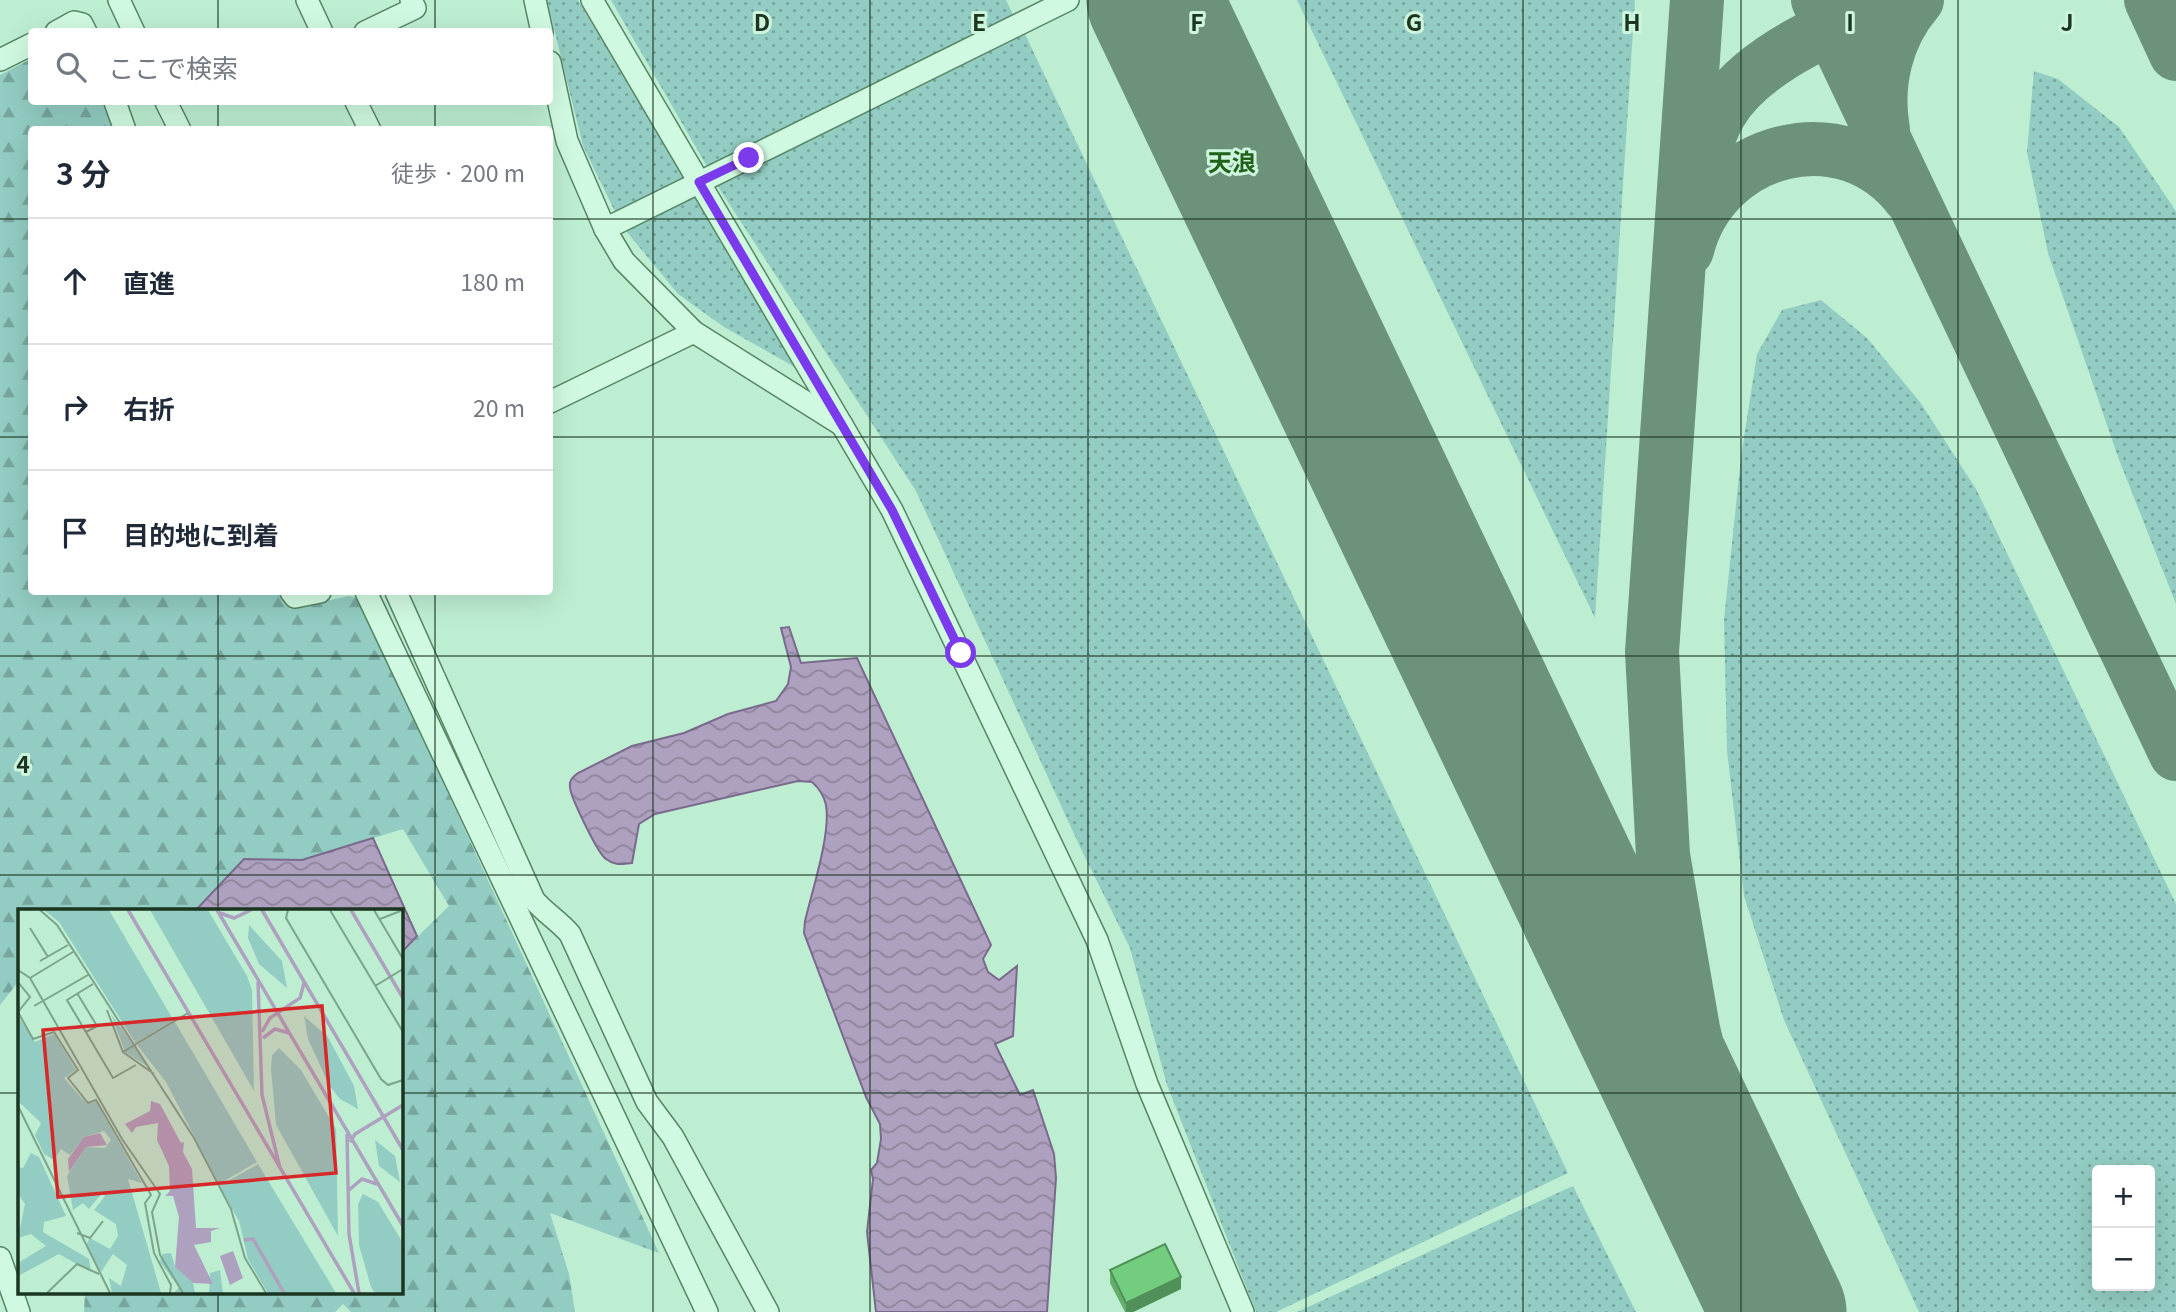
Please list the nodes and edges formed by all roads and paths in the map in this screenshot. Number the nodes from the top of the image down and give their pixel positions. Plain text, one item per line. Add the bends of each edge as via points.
1 (119, 0) edge
2 (307, 0) edge
3 (411, 0) edge
4 (535, 0) edge
5 (592, 0) edge
6 (1068, 0) edge
7 (64, 28) edge
8 (84, 28) edge
9 (132, 28) edge
10 (320, 28) edge
11 (373, 28) edge
12 (541, 28) edge
13 (28, 46) edge
14 (0, 60) edge
15 (553, 75) edge
16 (116, 105) edge
17 (168, 105) edge
18 (358, 105) edge
19 (124, 126) edge
20 (178, 126) edge
21 (368, 126) edge
22 (699, 182) junction
23 (605, 229) junction
24 (694, 332) junction
25 (553, 401) edge
26 (846, 428) junction
27 (367, 595) edge
28 (397, 595) edge
29 (0, 1258) edge
30 (19, 1312) edge
31 (708, 1312) edge
32 (768, 1312) edge
33 (1243, 1312) edge

1 - 9 street
2 - 10 street
3 - 11 street via 415,8
4 - 12 street
5 - 22 street
6 - 22 street
7 - 8 street via 74,23
13 - 14 street
15 - 23 street via 568,141
16 - 19 street
17 - 20 street
18 - 21 street
22 - 23 street
22 - 26 street
23 - 24 street via 624,261
24 - 25 street
24 - 26 street
26 - 33 street via 892,510 1097,940 1147,1084
27 - 31 street
28 - 32 street via 534,900 570,934 647,1102 673,1137
29 - 30 street

